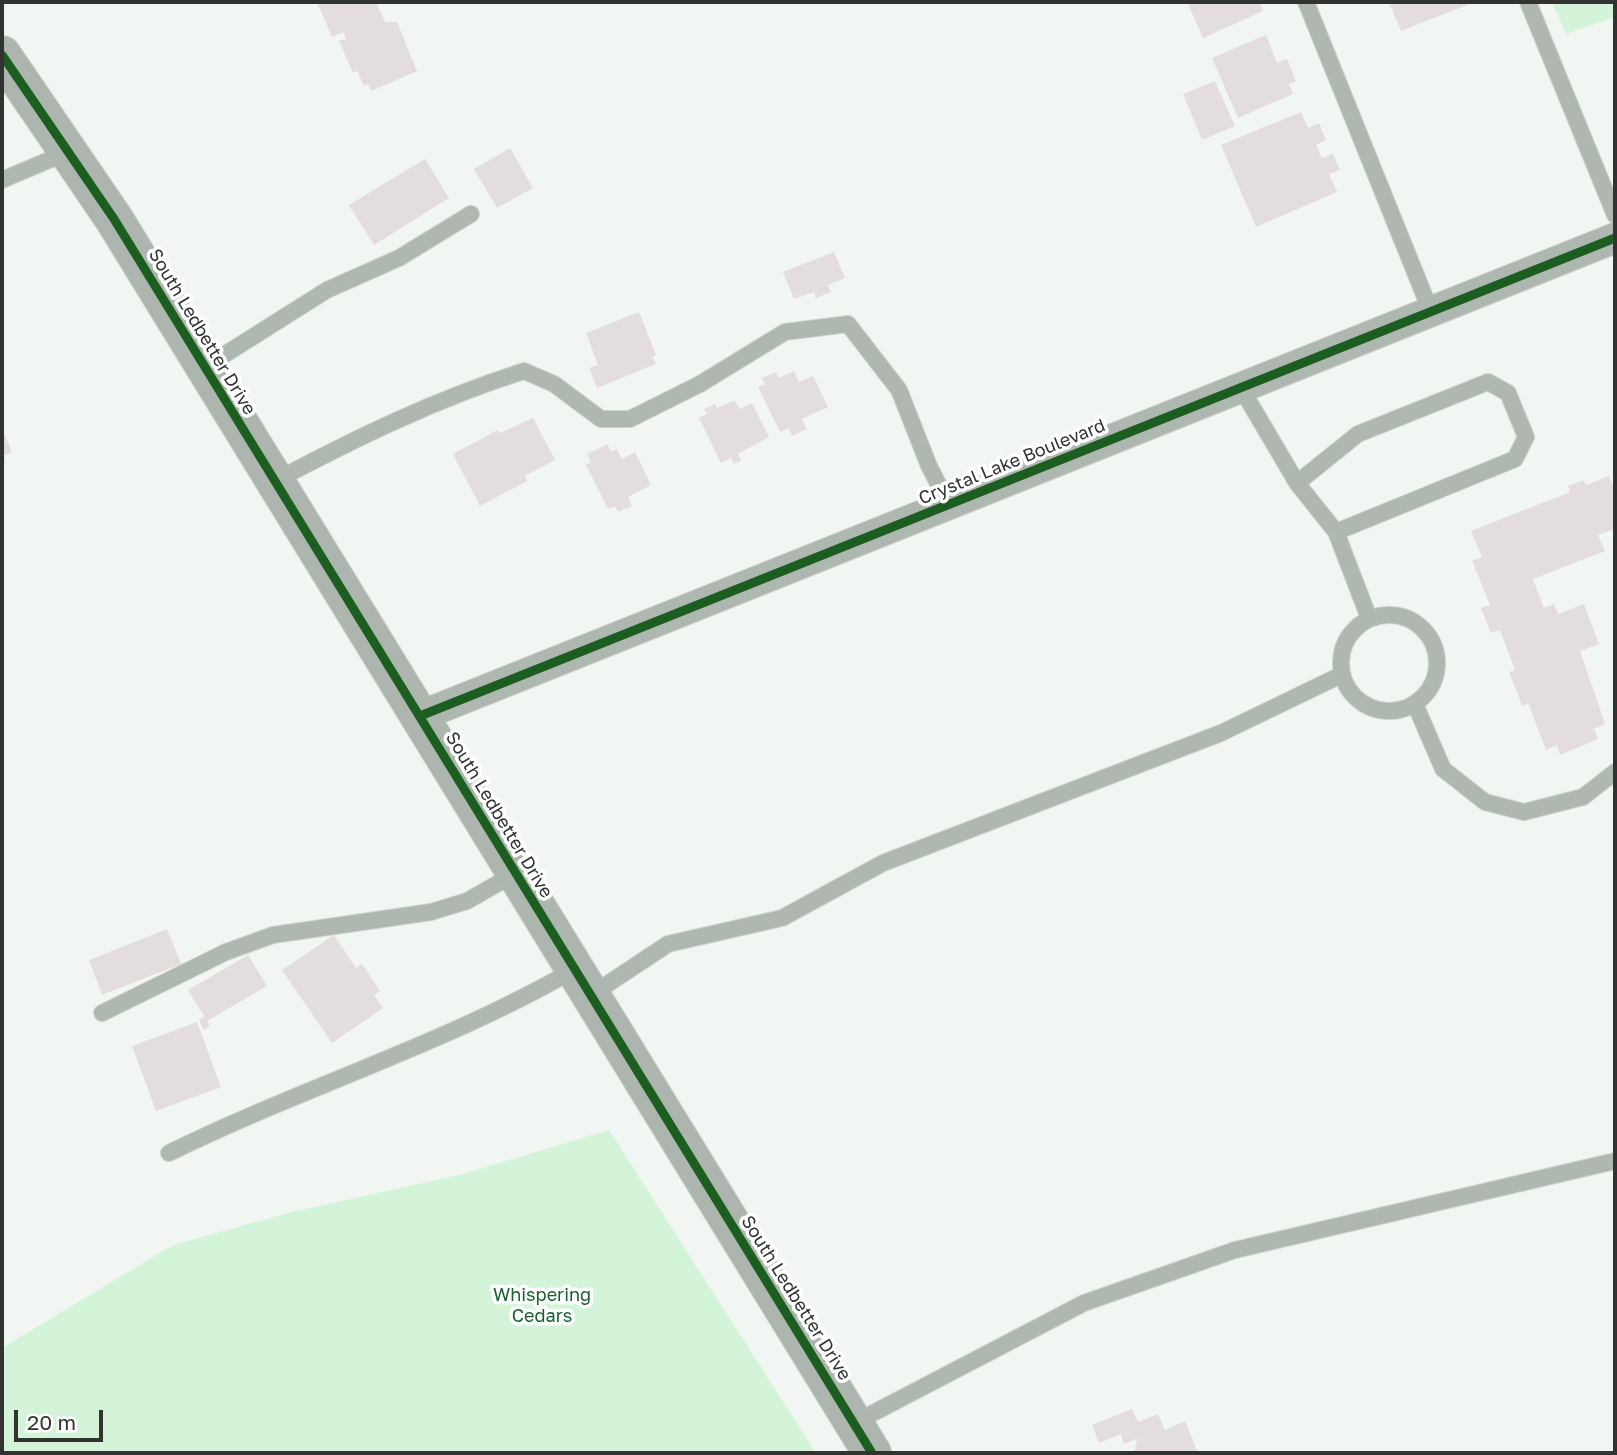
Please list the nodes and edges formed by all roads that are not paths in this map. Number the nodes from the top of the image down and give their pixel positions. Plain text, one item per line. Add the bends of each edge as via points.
1 (1306, 2) edge
2 (1528, 2) edge
3 (2, 55) edge
4 (68, 152) junction
5 (2, 180) edge
6 (471, 214) dead end
7 (1615, 215) edge
8 (1615, 238) edge
9 (1431, 312) junction
10 (205, 367) junction
11 (1241, 388) junction
12 (275, 481) junction
13 (1297, 483) junction
14 (949, 505) junction
15 (1336, 532) junction
16 (1369, 618) junction
17 (1341, 675) junction
18 (1415, 704) junction
19 (421, 716) junction
20 (1615, 772) edge
21 (517, 873) junction
22 (583, 982) junction
23 (102, 1013) dead end
24 (169, 1153) dead end
25 (1615, 1161) edge
26 (863, 1438) edge

1 - 9 lane
2 - 7 lane
3 - 4 street, South Ledbetter Drive
4 - 5 lane
4 - 10 street, South Ledbetter Drive
6 - 10 lane via 399,258 327,290
8 - 9 street, Crystal Lake Boulevard
9 - 11 street, Crystal Lake Boulevard
10 - 12 street, South Ledbetter Drive
11 - 13 lane
11 - 14 street, Crystal Lake Boulevard
12 - 14 lane via 374,429 466,389 524,371 554,384 601,419 630,419 700,384 785,332 848,324 900,390 929,467
12 - 19 street, South Ledbetter Drive
13 - 15 lane
13 - 15 lane via 1359,434 1488,382 1508,393 1526,437 1516,459
14 - 19 street, Crystal Lake Boulevard
15 - 16 lane
16 - 17 lane via 1348,636 1342,648
16 - 18 lane via 1401,616 1415,622 1431,640 1437,663 1435,679
17 - 18 lane via 1357,701 1370,709 1401,710
17 - 22 lane via 1221,733 883,863 782,918 668,944
18 - 20 lane via 1443,769 1485,802 1524,812 1583,797
19 - 21 street, South Ledbetter Drive
21 - 22 street, South Ledbetter Drive
21 - 23 lane via 467,901 431,912 273,935 226,952
22 - 24 lane via 522,1000
22 - 26 street, South Ledbetter Drive
25 - 26 lane via 1235,1250 1084,1303

